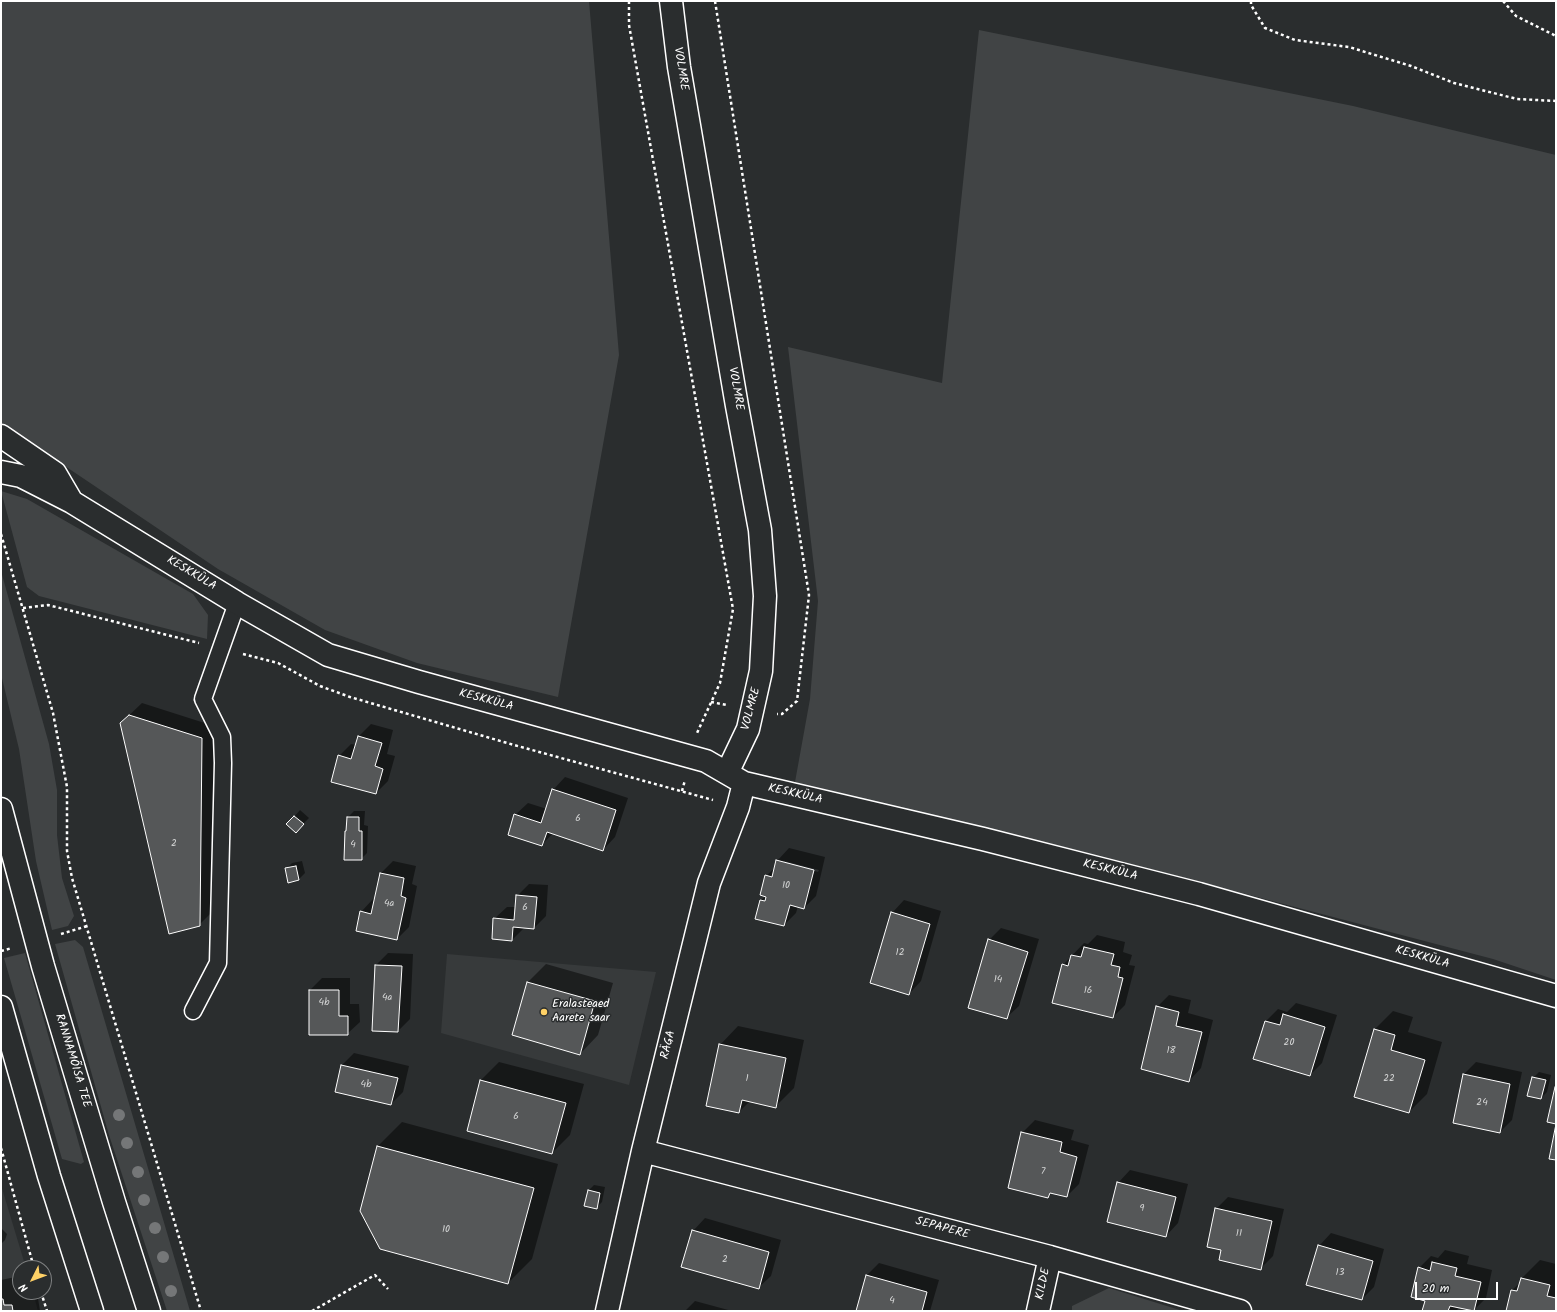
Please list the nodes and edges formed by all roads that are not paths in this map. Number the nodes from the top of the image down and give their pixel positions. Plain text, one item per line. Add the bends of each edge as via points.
1 (671, 1) edge
2 (1, 436) edge
3 (1, 472) edge
4 (72, 502) junction
5 (237, 603) junction
6 (736, 778) junction
7 (1, 809) edge
8 (7, 834) junction
9 (1, 864) edge
10 (1556, 996) edge
11 (1, 1007) edge
12 (193, 1011) dead end
13 (642, 1151) junction
14 (1050, 1257) junction
15 (92, 1311) edge
16 (149, 1311) edge
17 (607, 1311) edge
18 (1038, 1311) edge
19 (1240, 1311) edge

1 - 6 street, VOLMRE via 682,82 760,530 765,596 761,671
2 - 4 street, KESKKÜLA via 55,473
3 - 4 street, KESKKÜLA via 21,476
4 - 5 street, KESKKÜLA
5 - 6 street, KESKKÜLA via 328,655 706,761
5 - 12 lane via 203,699 222,737 218,963
6 - 10 street, KESKKÜLA via 1199,894
6 - 13 street, RÄGA via 738,807 709,883
7 - 8 street, RANNAMÕISA TEE
8 - 9 street
8 - 16 street, RANNAMÕISA TEE via 43,966
11 - 15 street via 49,1176
13 - 14 street, SEPAPERE
13 - 17 street, RÄGA
14 - 18 street, KILDE
14 - 19 street, SEPAPERE

